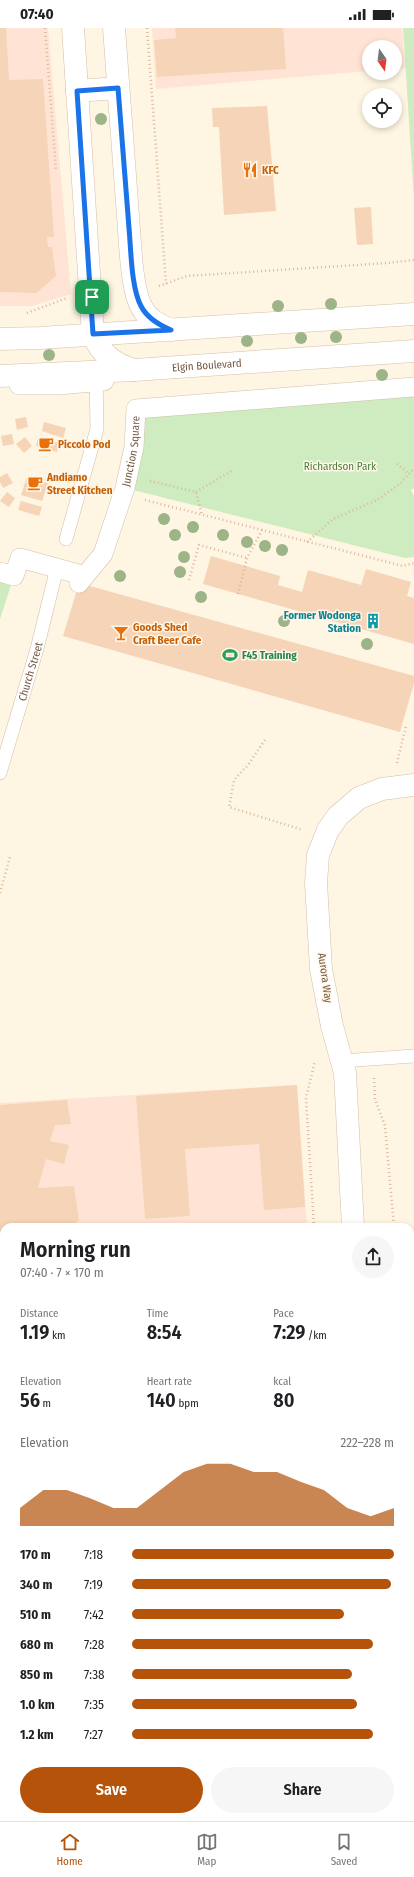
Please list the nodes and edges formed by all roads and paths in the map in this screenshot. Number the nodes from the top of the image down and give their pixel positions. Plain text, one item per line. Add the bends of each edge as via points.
1 (45, 28) edge
2 (72, 28) edge
3 (114, 28) edge
4 (147, 28) edge
5 (118, 88) junction
6 (77, 91) junction
7 (56, 170) dead end
8 (414, 260) edge
9 (166, 284) junction
10 (65, 291) dead end
11 (136, 292) junction
12 (92, 297) junction
13 (65, 298) junction
14 (25, 313) dead end
15 (414, 314) edge
16 (171, 330) junction
17 (93, 334) junction
18 (0, 339) edge
19 (414, 351) edge
20 (414, 359) edge
21 (134, 370) junction
22 (0, 376) edge
23 (97, 377) junction
24 (0, 386) edge
25 (414, 386) edge
26 (397, 464) dead end
27 (414, 468) edge
28 (233, 470) dead end
29 (409, 474) junction
30 (128, 475) junction
31 (196, 492) junction
32 (123, 494) junction
33 (202, 515) junction
34 (262, 530) junction
35 (66, 539) dead end
36 (307, 542) junction
37 (247, 558) junction
38 (414, 563) edge
39 (57, 568) junction
40 (0, 572) edge
41 (189, 580) dead end
42 (238, 594) dead end
43 (406, 726) dead end
44 (265, 740) dead end
45 (396, 766) dead end
46 (0, 773) edge
47 (414, 785) edge
48 (310, 832) dead end
49 (10, 857) dead end
50 (0, 893) edge
51 (414, 1056) edge
52 (373, 1059) junction
53 (315, 1060) dead end
54 (342, 1061) junction
55 (314, 1223) edge
56 (353, 1223) edge
57 (394, 1223) edge

1 - 7 path
2 - 6 street
3 - 5 street
4 - 9 path
5 - 6 street
5 - 11 street
6 - 12 street
8 - 9 path via 187,276
9 - 11 path
10 - 13 path
11 - 16 street via 148,316
12 - 13 path
12 - 17 street
13 - 14 path
15 - 16 street
16 - 17 street
17 - 18 street
17 - 21 street via 97,344 113,361
19 - 21 street, Elgin Boulevard
20 - 23 street
21 - 23 street, Elgin Boulevard
22 - 23 street, Elgin Boulevard
23 - 24 street via 58,385
23 - 35 lane via 96,439
25 - 30 street, Junction Square via 136,409 134,447
26 - 29 path
27 - 29 path
28 - 31 path
29 - 36 path via 377,500 333,519
30 - 31 path
30 - 32 street, Junction Square
31 - 33 path
32 - 33 path
32 - 39 street, Junction Square via 103,554 79,583 82,575
33 - 34 path
34 - 36 path
34 - 37 path
36 - 38 path via 403,566
37 - 41 path via 199,545
37 - 42 path
39 - 40 street, Junction Square via 20,558 14,576
39 - 46 lane, Church Street via 37,649
43 - 45 path
44 - 48 path via 234,780 229,807
47 - 54 street, Aurora Way via 382,789 359,798 334,821 318,855 316,883 321,969
49 - 50 path
51 - 52 lane
52 - 54 lane
52 - 57 path via 375,1099 385,1126
53 - 55 path via 306,1098
54 - 56 street, Aurora Way via 345,1073

